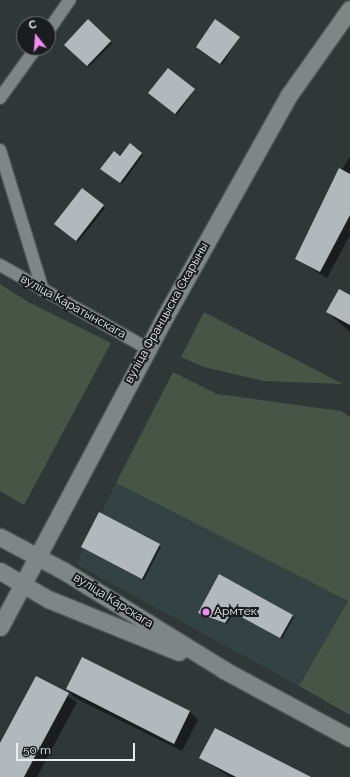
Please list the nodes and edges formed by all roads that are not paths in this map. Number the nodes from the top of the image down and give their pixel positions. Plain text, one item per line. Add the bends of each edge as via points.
1 (70, 0) edge
2 (350, 9) edge
3 (56, 20) edge
4 (30, 56) edge
5 (0, 98) edge
6 (0, 150) edge
7 (0, 265) edge
8 (43, 291) junction
9 (147, 348) junction
10 (0, 537) edge
11 (37, 557) junction
12 (0, 571) edge
13 (23, 584) junction
14 (0, 627) edge
15 (224, 670) junction
16 (350, 738) edge

1 - 3 street
2 - 9 street, вуліца Францыска Скарыны via 289,95
4 - 5 street
6 - 8 street
7 - 8 street, вуліца Каратынскага
8 - 9 street, вуліца Каратынскага
9 - 11 street, вуліца Францыска Скарыны
10 - 11 street, вуліца Карскага
11 - 13 street, вуліца Францыска Скарыны
11 - 15 street, вуліца Карскага
12 - 13 street, вуліца Карскага
13 - 14 street, вуліца Францыска Скарыны
13 - 15 street, вуліца Карскага via 48,598
15 - 16 street, вуліца Карскага

